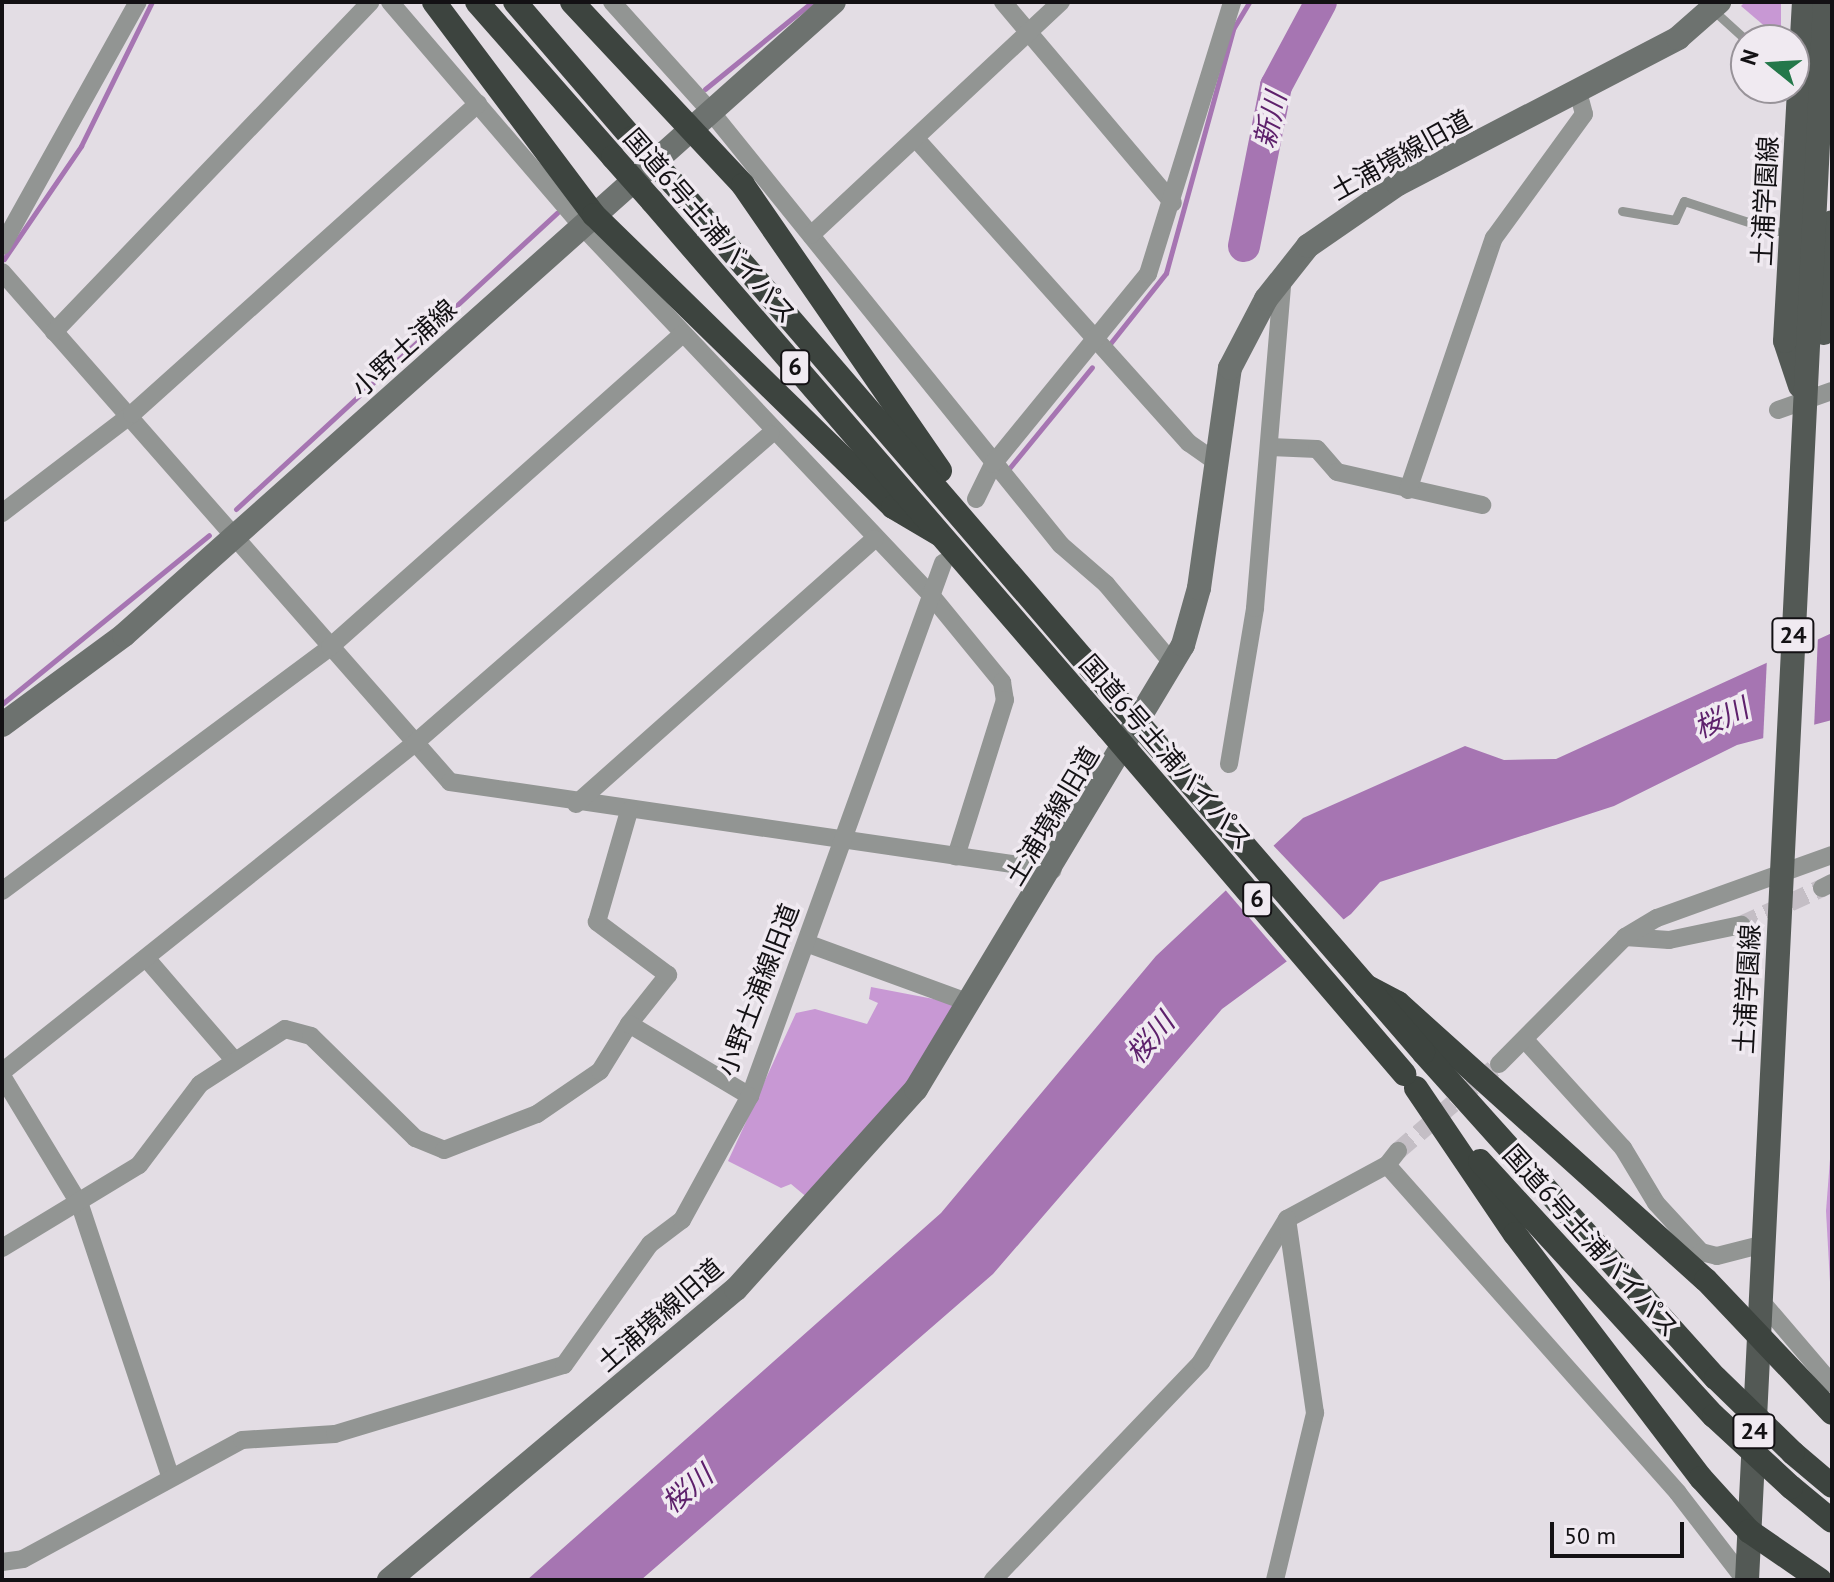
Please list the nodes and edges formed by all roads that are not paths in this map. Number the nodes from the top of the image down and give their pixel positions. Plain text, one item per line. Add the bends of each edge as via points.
1 (138, 2) edge
2 (370, 2) edge
3 (390, 2) edge
4 (434, 2) edge
5 (477, 2) edge
6 (515, 2) edge
7 (572, 2) edge
8 (612, 2) edge
9 (834, 2) edge
10 (1003, 2) edge
11 (1061, 2) edge
12 (1232, 2) edge
13 (1825, 2) edge
14 (1716, 6) edge
15 (1802, 7) edge
16 (1732, 24) edge
17 (1032, 35) junction
18 (1578, 91) junction
19 (478, 104) junction
20 (703, 120) junction
21 (917, 140) junction
22 (1173, 203) junction
23 (1622, 211) dead end
24 (588, 221) junction
25 (1832, 222) edge
26 (811, 235) junction
27 (1791, 236) junction
28 (2, 246) edge
29 (2, 272) edge
30 (1283, 277) junction
31 (54, 332) junction
32 (682, 334) junction
33 (1095, 340) junction
34 (1832, 391) edge
35 (1778, 410) dead end
36 (1804, 412) junction
37 (132, 414) junction
38 (771, 434) junction
39 (1270, 447) junction
40 (1213, 460) junction
41 (993, 464) junction
42 (1408, 490) junction
43 (967, 504) junction
44 (1482, 505) dead end
45 (2, 513) edge
46 (939, 534) junction
47 (235, 536) junction
48 (874, 539) junction
49 (943, 563) dead end
50 (930, 594) junction
51 (330, 647) junction
52 (1174, 665) junction
53 (2, 725) edge
54 (415, 743) junction
55 (1229, 764) dead end
56 (576, 804) junction
57 (629, 811) junction
58 (842, 840) junction
59 (1832, 855) edge
60 (956, 856) junction
61 (1053, 870) junction
62 (1781, 876) junction
63 (2, 891) edge
64 (1741, 925) tunnel mouth
65 (1625, 937) junction
66 (806, 943) junction
67 (146, 958) junction
68 (970, 1003) junction
69 (629, 1024) junction
70 (1526, 1041) junction
71 (1431, 1046) junction
72 (235, 1061) junction
73 (1499, 1064) tunnel mouth
74 (2, 1074) edge
75 (1410, 1081) junction
76 (750, 1096) junction
77 (80, 1205) junction
78 (1287, 1219) junction
79 (1764, 1244) junction
80 (2, 1248) edge
81 (1761, 1301) junction
82 (1759, 1332) junction
83 (1832, 1384) edge
84 (1832, 1413) edge
85 (170, 1476) junction
86 (1832, 1486) edge
87 (1832, 1521) edge
88 (1749, 1531) junction
89 (2, 1562) edge
90 (389, 1580) edge
91 (993, 1580) edge
92 (1275, 1580) edge
93 (1746, 1580) edge
94 (1820, 1580) edge

1 - 28 street
2 - 31 street
3 - 19 street
4 - 24 highway
5 - 46 highway, 国道6号土浦バイパス / 6, bridge
6 - 43 highway, 国道6号土浦バイパス / 6, bridge via 632,138
7 - 20 highway
8 - 20 street
9 - 20 street, 小野土浦線
10 - 17 street
11 - 17 street
12 - 22 street
13 - 36 main road, 24
14 - 16 lane
14 - 18 street, 土浦境線旧道 via 1678,38
15 - 27 main road, 土浦学園線 / 24
17 - 21 street
17 - 22 street
18 - 30 street, 土浦境線旧道 via 1398,184 1308,246
18 - 42 street via 1584,114 1494,238
19 - 24 street
19 - 37 street
20 - 24 street, 小野土浦線
20 - 26 street
20 - 43 highway
21 - 26 street
21 - 33 street
22 - 33 street via 1148,274
23 - 27 lane via 1675,220 1684,201
24 - 32 street
24 - 46 highway via 893,507
24 - 47 street, 小野土浦線
25 - 36 main road, 土浦学園線 / 24 via 1821,364
26 - 41 street
27 - 36 main road, 土浦学園線 / 24 via 1785,341
29 - 31 street
30 - 39 street
30 - 40 street, 土浦境線旧道 via 1234,356
31 - 37 street
32 - 38 street
32 - 51 street
33 - 40 street via 1189,443
33 - 41 street
34 - 36 street
35 - 36 street
36 - 62 main road, 土浦学園線 / 24
37 - 45 street
37 - 47 street
38 - 48 street
38 - 54 street
39 - 42 street via 1317,449 1337,472
39 - 55 street
40 - 52 street, 土浦境線旧道 via 1199,588
41 - 43 street
41 - 52 street
42 - 44 street
43 - 71 highway, 国道6号土浦バイパス / 6, bridge via 1126,709 1366,986
46 - 75 highway, 国道6号土浦バイパス / 6, bridge
47 - 51 street
47 - 53 street, 小野土浦線 via 124,635
48 - 50 street
48 - 56 street
49 - 50 street, 小野土浦線旧道
50 - 58 street, 小野土浦線旧道
50 - 60 street via 1002,682 1005,700
51 - 54 street
51 - 63 street
52 - 61 street, 土浦境線旧道
54 - 56 street via 450,782
54 - 67 street
56 - 57 street
57 - 58 street
57 - 69 street via 597,922 668,975
58 - 60 street
58 - 66 street, 小野土浦線旧道
59 - 62 street
60 - 61 street
61 - 68 street, 土浦境線旧道
62 - 65 street via 1657,918
62 - 79 main road, 土浦学園線 / 24
64 - 65 street via 1669,940
65 - 70 street
66 - 68 street
66 - 76 street, 小野土浦線旧道
67 - 72 street
67 - 74 street
68 - 90 street, 土浦境線旧道 via 906,1102 736,1289
69 - 72 street via 600,1071 537,1114 444,1150 415,1138 311,1036 285,1029
69 - 76 street, 小野土浦線旧道
70 - 73 street
70 - 79 street via 1623,1148 1656,1203 1701,1252 1717,1256
71 - 82 highway
71 - 86 highway, 国道6号土浦バイパス / 6, bridge via 1716,1378
72 - 77 street via 200,1084 139,1165
74 - 77 street
75 - 87 highway, 国道6号土浦バイパス / 6, bridge via 1714,1416
75 - 88 highway via 1515,1234
76 - 85 street via 682,1220 650,1244 564,1365 335,1434 242,1440
77 - 80 street
77 - 85 street
78 - 91 street via 1201,1362
78 - 92 street via 1315,1413
78 - 93 street via 1392,1158
79 - 81 main road, 土浦学園線 / 24
81 - 82 main road, 土浦学園線 / 24
81 - 83 street
82 - 84 highway
82 - 88 main road, 土浦学園線 / 24
85 - 89 street via 23,1559
88 - 93 main road, 土浦学園線 / 24
88 - 94 highway

